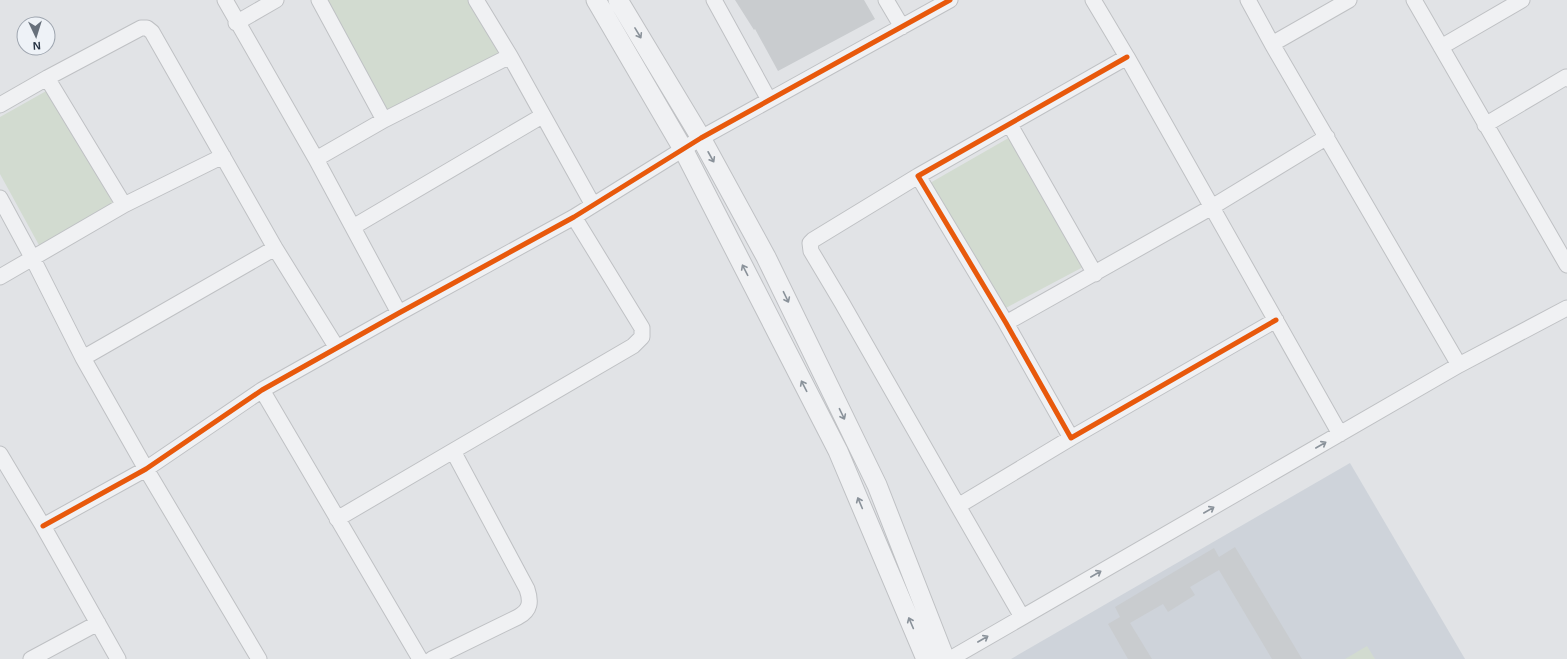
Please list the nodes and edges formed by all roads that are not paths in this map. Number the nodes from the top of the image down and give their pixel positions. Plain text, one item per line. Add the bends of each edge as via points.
1 (225, 0) edge
2 (276, 0) edge
3 (319, 0) edge
4 (476, 0) edge
5 (596, 0) edge
6 (618, 0) edge
7 (714, 0) edge
8 (886, 0) edge
9 (950, 0) edge
10 (1093, 0) edge
11 (1248, 0) edge
12 (1349, 0) edge
13 (1414, 0) edge
14 (1522, 0) edge
15 (236, 22) junction
16 (902, 27) junction
17 (1272, 44) junction
18 (1442, 47) junction
19 (510, 56) junction
20 (1127, 57) junction
21 (48, 78) junction
22 (1567, 78) edge
23 (769, 100) junction
24 (0, 105) edge
25 (542, 116) junction
26 (384, 120) junction
27 (1010, 124) junction
28 (1485, 125) junction
29 (1327, 137) junction
30 (701, 138) junction
31 (683, 149) junction
32 (223, 156) junction
33 (316, 159) junction
34 (918, 176) junction
35 (0, 198) edge
36 (124, 205) junction
37 (593, 205) junction
38 (1212, 207) junction
39 (574, 217) junction
40 (353, 227) junction
41 (275, 248) junction
42 (33, 259) junction
43 (1567, 265) edge
44 (1095, 274) junction
45 (0, 277) edge
46 (1567, 308) edge
47 (399, 313) junction
48 (1276, 320) junction
49 (1006, 323) junction
50 (337, 348) junction
51 (83, 358) junction
52 (1460, 365) junction
53 (262, 390) junction
54 (1340, 434) junction
55 (1071, 438) junction
56 (453, 451) junction
57 (0, 454) edge
58 (146, 469) junction
59 (958, 506) junction
60 (337, 519) junction
61 (43, 526) junction
62 (1022, 617) junction
63 (98, 623) junction
64 (31, 659) edge
65 (118, 659) edge
66 (259, 659) edge
67 (420, 659) edge
68 (432, 659) edge
69 (926, 659) edge
70 (945, 659) edge
71 (950, 659) edge

1 - 15 street
2 - 15 street
3 - 26 street
4 - 19 street
5 - 31 street
6 -> 30 street
7 - 23 street
8 - 16 street
9 - 16 street
10 - 20 street
11 - 17 street
12 - 17 street
13 - 18 street
14 - 18 street
15 - 33 street
16 - 23 street
17 - 29 street
18 - 28 street
19 - 25 street
19 - 26 street
20 - 27 street
20 - 38 street
21 - 24 street
21 - 32 street via 141,28 147,28 155,36
21 - 36 street
22 - 28 street
23 - 30 street
25 - 37 street
25 - 40 street
26 - 33 street
27 - 34 street
27 - 44 street
28 - 43 street
29 - 38 street
29 - 52 street
30 - 31 street
30 -> 70 street via 766,257 877,485
31 - 37 street
69 -> 31 street via 838,451
32 - 36 street
32 - 41 street
33 - 40 street
34 - 49 street
34 - 59 street via 812,240 810,246
35 - 42 street
36 - 42 street
37 - 39 street
38 - 44 street
38 - 48 street
39 - 47 street
39 - 56 street via 642,328 642,337 633,346
40 - 47 street
41 - 50 street
41 - 51 street
42 - 45 street
42 - 51 street
44 - 49 street
46 - 52 street
47 - 50 street
48 - 54 street
48 - 55 street
49 - 55 street
50 - 53 street
51 - 58 street
52 - 54 street
53 - 58 street
53 - 60 street
62 -> 54 street
55 - 59 street
56 - 60 street
56 - 68 street via 527,589 530,606 524,614
57 - 61 street
58 - 61 street
58 - 66 street
59 - 62 street
60 - 67 street
61 - 63 street
71 -> 62 street
63 - 64 street
63 - 65 street

